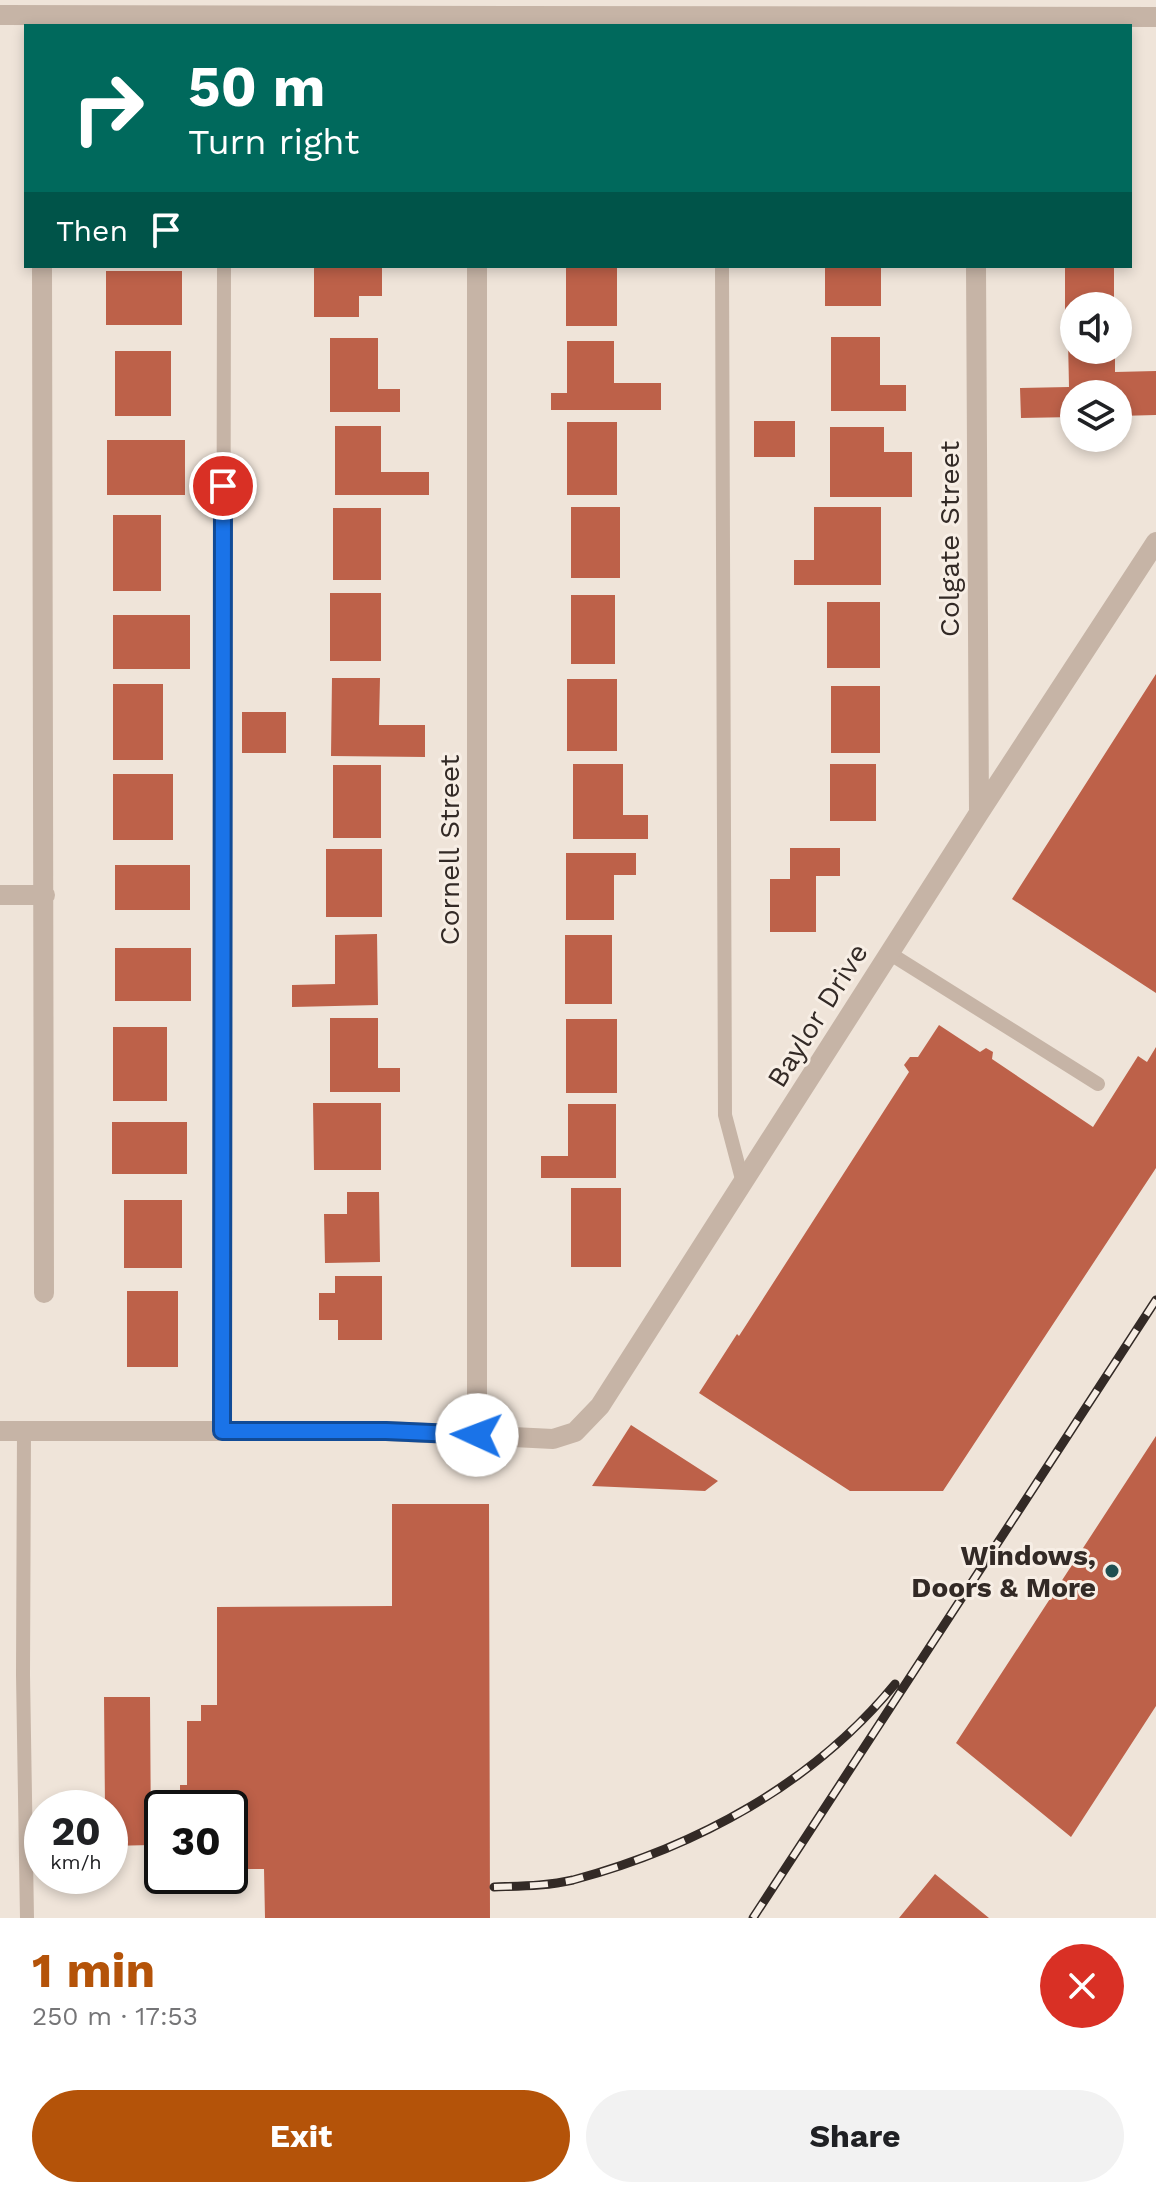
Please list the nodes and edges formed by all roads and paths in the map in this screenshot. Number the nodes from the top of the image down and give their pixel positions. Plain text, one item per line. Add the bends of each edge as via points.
1 (25, 7) edge
2 (391, 8) edge
3 (676, 8) edge
4 (0, 15) edge
5 (1156, 17) edge
6 (224, 21) edge
7 (477, 21) edge
8 (721, 21) edge
9 (975, 22) edge
10 (42, 268) edge
11 (224, 268) edge
12 (477, 268) edge
13 (722, 268) edge
14 (976, 268) edge
15 (1156, 542) edge
16 (979, 813) junction
17 (0, 895) edge
18 (45, 895) junction
19 (889, 953) junction
20 (1098, 1084) dead end
21 (743, 1183) junction
22 (44, 1293) dead end
23 (0, 1431) edge
24 (24, 1431) junction
25 (222, 1431) junction
26 (477, 1435) junction
27 (27, 1918) edge

1 - 4 street
1 - 6 street
2 - 6 street
2 - 7 street
3 - 7 street
3 - 8 street
5 - 9 street
8 - 9 street
10 - 18 street
11 - 25 lane
12 - 26 street, Cornell Street
13 - 21 lane via 725,1115
14 - 16 street, Colgate Street
15 - 16 street, Baylor Drive
16 - 19 street, Baylor Drive
17 - 18 street
18 - 22 street
19 - 20 lane
19 - 21 street, Baylor Drive
21 - 26 street, Baylor Drive via 600,1406 575,1432 553,1439
23 - 24 street, Baylor Drive
24 - 25 street, Baylor Drive
24 - 27 lane
25 - 26 street, Baylor Drive

